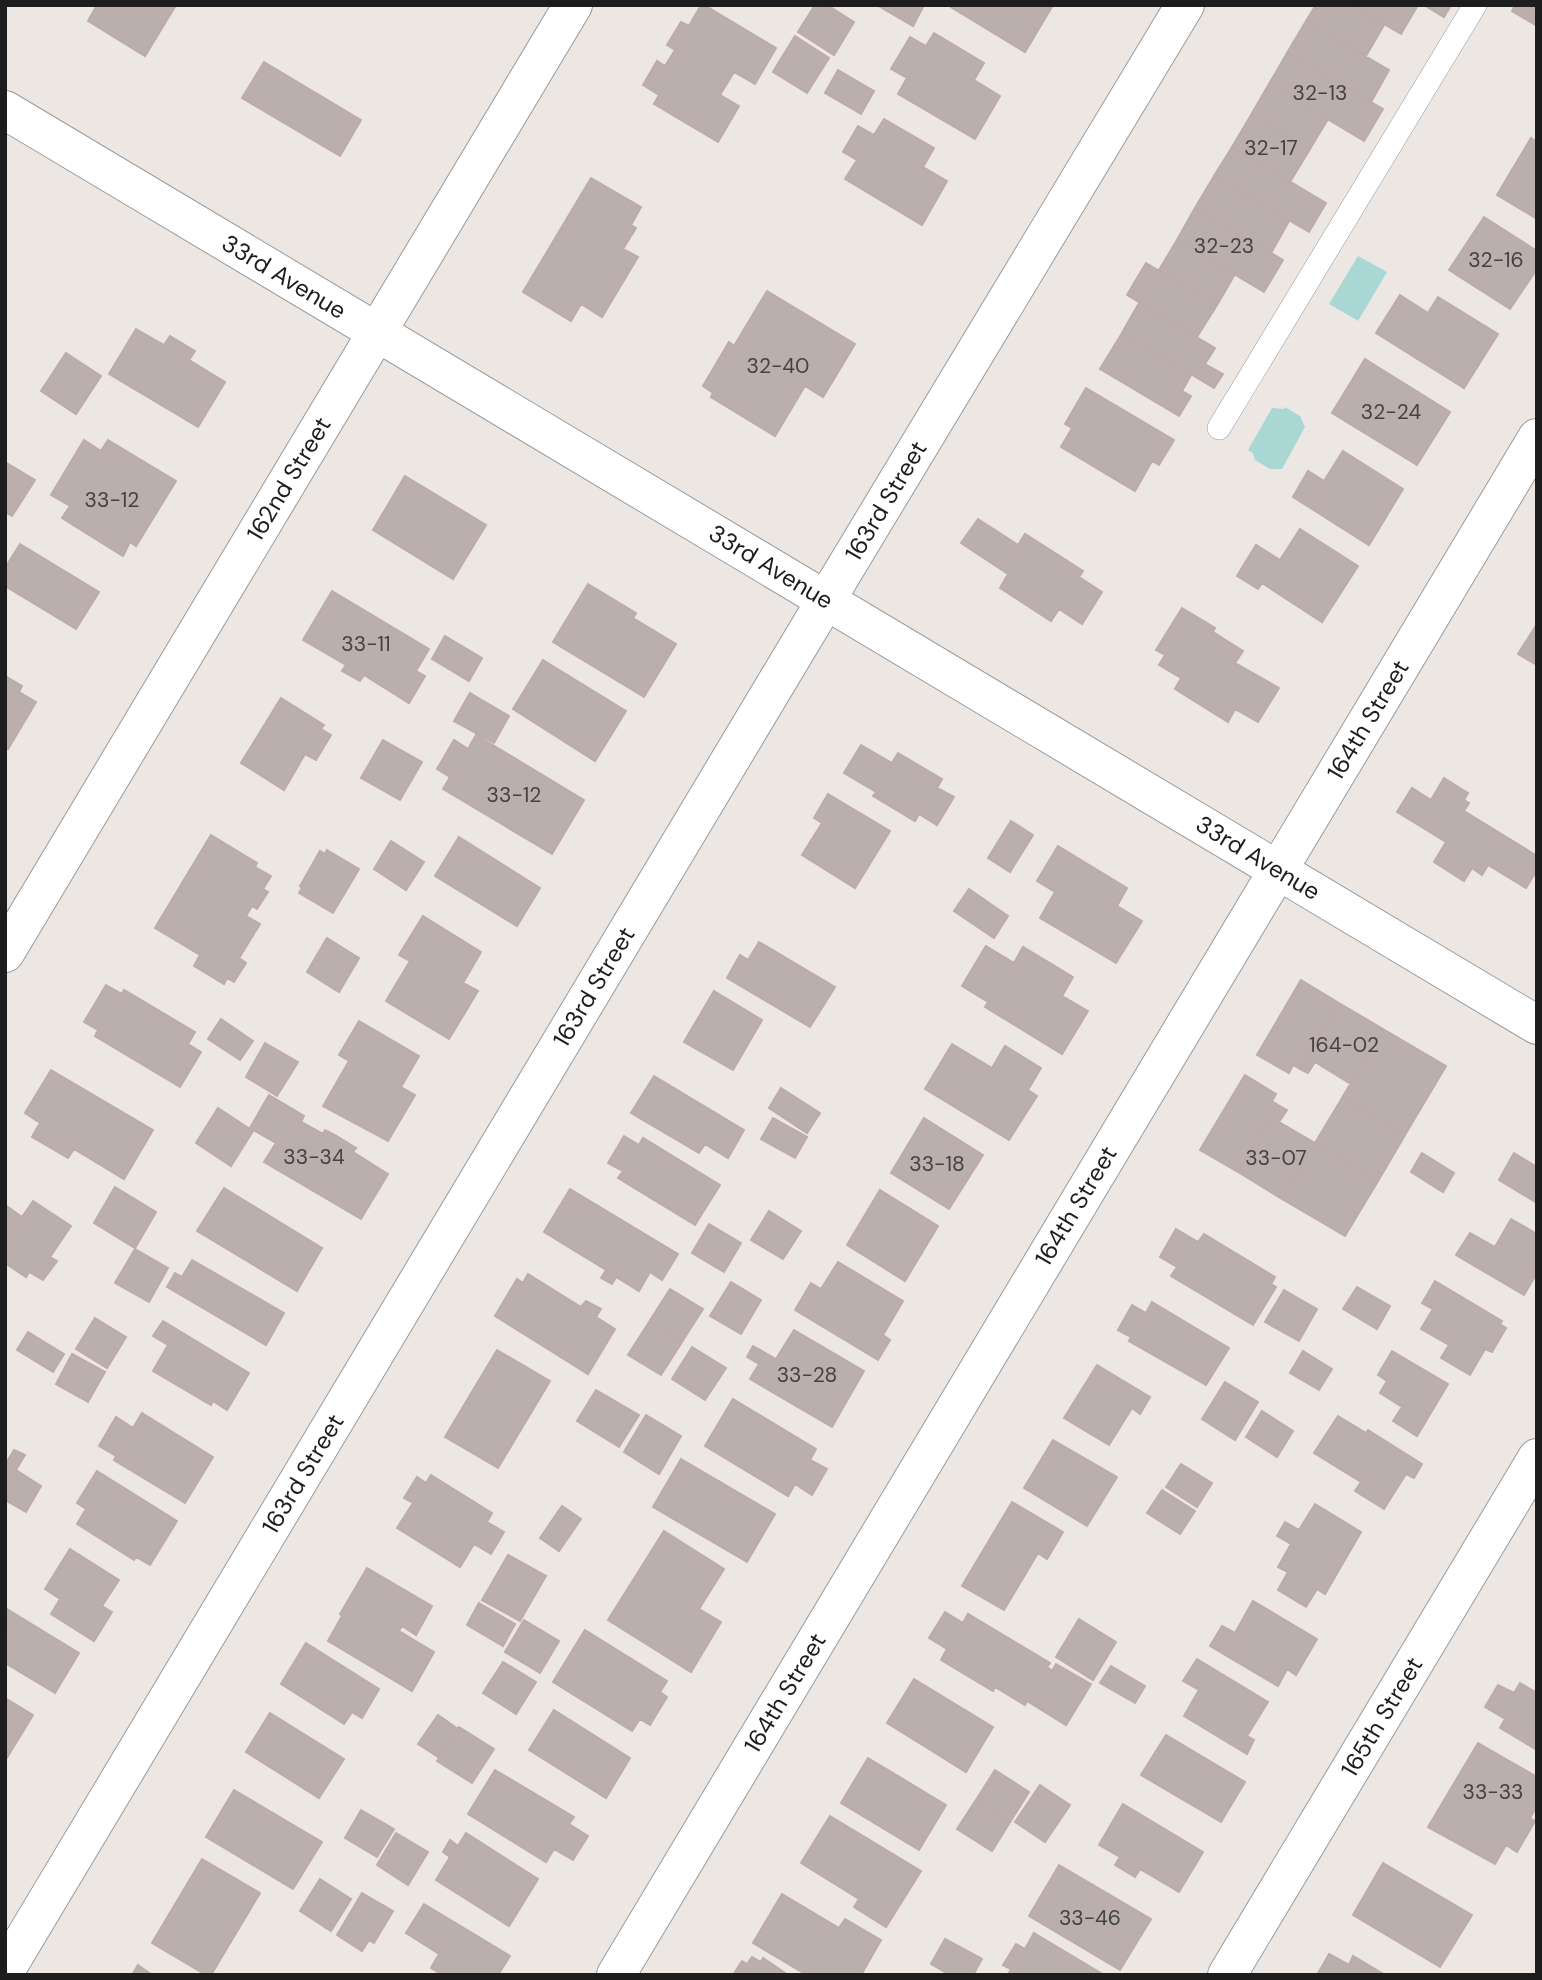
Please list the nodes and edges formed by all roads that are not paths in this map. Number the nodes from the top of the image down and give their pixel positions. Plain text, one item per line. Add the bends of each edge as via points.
1 (573, 5) edge
2 (1185, 5) edge
3 (1475, 5) edge
4 (5, 110) edge
5 (377, 332) junction
6 (1219, 428) dead end
7 (1537, 438) edge
8 (826, 600) junction
9 (1278, 870) junction
10 (5, 953) edge
11 (1537, 1025) edge
12 (1537, 1458) edge
13 (5, 1971) edge
14 (616, 1975) edge
15 (1227, 1975) edge

1 - 5 street, 162nd Street
2 - 8 street, 163rd Street
3 - 6 lane
4 - 5 street, 33rd Avenue
5 - 8 street, 33rd Avenue
5 - 10 street, 162nd Street
7 - 9 street, 164th Street
8 - 9 street, 33rd Avenue
8 - 13 street, 163rd Street
9 - 11 street, 33rd Avenue
9 - 14 street, 164th Street
12 - 15 street, 165th Street

